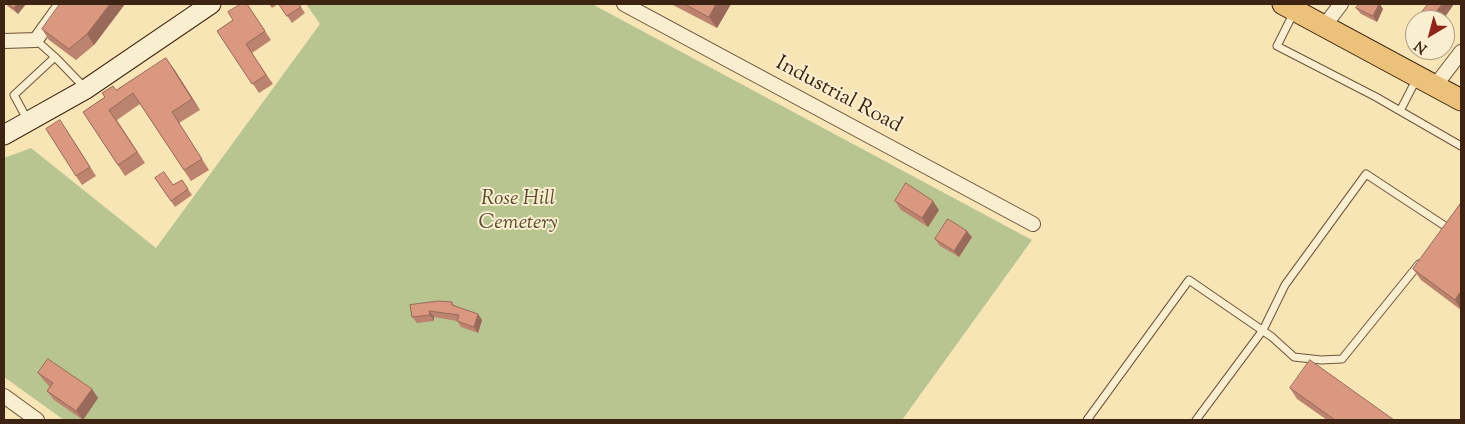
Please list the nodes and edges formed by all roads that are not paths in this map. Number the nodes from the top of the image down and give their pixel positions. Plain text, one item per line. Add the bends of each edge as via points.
1 (62, 4) edge
2 (211, 4) edge
3 (624, 4) edge
4 (1341, 4) edge
5 (1289, 7) edge
6 (1325, 25) junction
7 (36, 40) junction
8 (4, 41) edge
9 (1461, 52) edge
10 (55, 57) junction
11 (1427, 82) junction
12 (86, 89) junction
13 (1461, 100) edge
14 (1400, 111) junction
15 (28, 122) junction
16 (4, 135) edge
17 (1461, 146) edge
18 (1033, 224) dead end
19 (1441, 235) edge
20 (1423, 258) edge
21 (1262, 330) junction
22 (4, 396) edge
23 (37, 420) edge
24 (1087, 420) edge
25 (1196, 420) edge

1 - 7 street
2 - 12 main road
3 - 18 street, Industrial Road
4 - 6 street
5 - 6 main road
5 - 14 lane via 1277,46
6 - 11 main road
7 - 8 street
7 - 10 lane
9 - 11 street
10 - 12 lane
10 - 15 lane via 14,95
11 - 13 main road
11 - 14 lane
12 - 15 main road
14 - 17 lane
15 - 16 main road
19 - 21 lane via 1450,225 1366,174 1285,285
20 - 21 lane via 1342,359 1294,357
21 - 24 lane via 1189,280
21 - 25 lane
22 - 23 street

